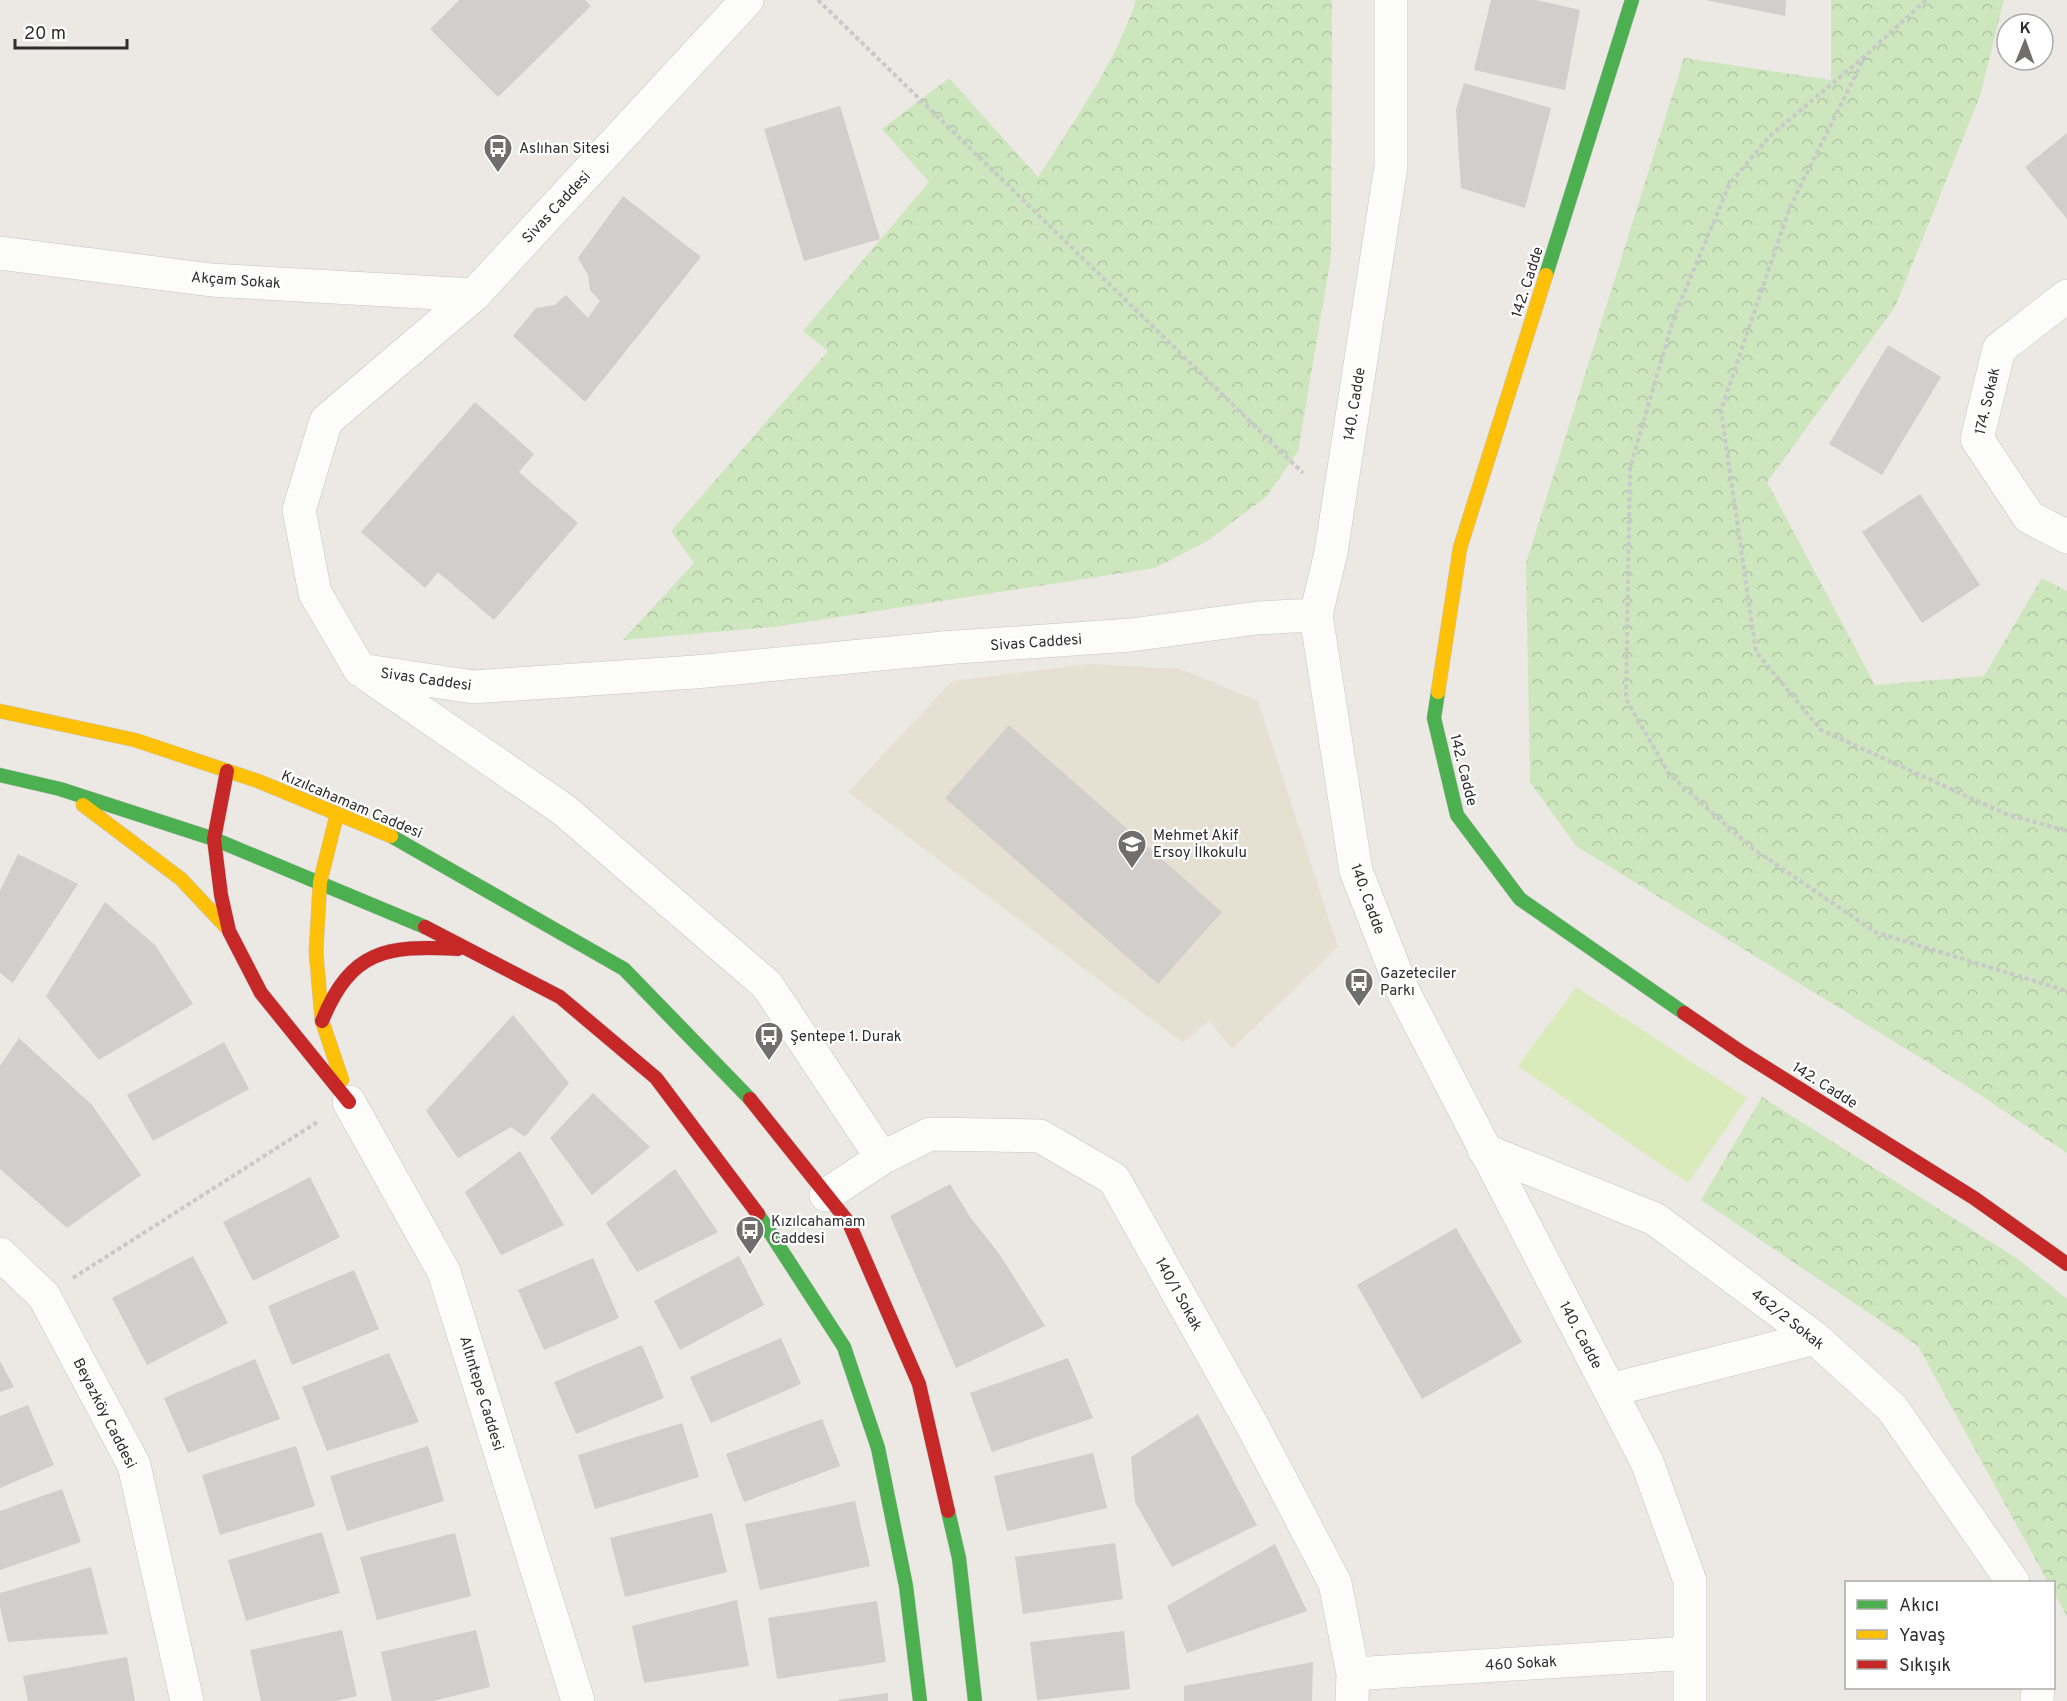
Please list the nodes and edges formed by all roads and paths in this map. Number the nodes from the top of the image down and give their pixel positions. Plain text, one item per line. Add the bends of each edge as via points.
1 (747, 0) edge
2 (818, 0) edge
3 (1391, 0) edge
4 (1632, 0) edge
5 (1926, 0) edge
6 (1865, 56) junction
7 (0, 253) edge
8 (474, 295) junction
9 (2067, 296) edge
10 (1303, 473) dead end
11 (2067, 537) edge
12 (1316, 615) junction
13 (360, 670) junction
14 (0, 711) edge
15 (227, 771) junction
16 (0, 775) edge
17 (60, 789) junction
18 (337, 814) junction
19 (2067, 831) edge
20 (214, 839) junction
21 (320, 882) junction
22 (229, 931) junction
23 (468, 949) junction
24 (2067, 991) edge
25 (322, 1021) junction
26 (349, 1102) junction
27 (1484, 1150) junction
28 (882, 1158) junction
29 (826, 1195) junction
30 (0, 1254) edge
31 (2067, 1264) edge
32 (44, 1296) junction
33 (1815, 1338) junction
34 (1610, 1390) junction
35 (2012, 1581) edge
36 (1690, 1653) junction
37 (1352, 1687) edge
38 (187, 1701) edge
39 (578, 1701) edge
40 (920, 1701) edge
41 (975, 1701) edge
42 (1690, 1701) edge

1 - 8 street, Sivas Caddesi
2 - 10 path
3 - 12 street, 140. Cadde via 1391,166 1331,552
4 - 31 main road, 142. Cadde via 1460,548 1434,718 1457,815 1520,899 1741,1052 1974,1198
5 - 6 path
6 - 19 path via 1790,207 1721,410 1756,652 1821,730 2006,814
6 - 24 path via 1770,136 1730,183 1674,317 1630,468 1626,699 1669,774 1752,848 1875,932
7 - 8 street, Akçam Sokak via 211,280
8 - 13 street, Sivas Caddesi via 326,421 299,510 315,593
9 - 11 street, 174. Sokak via 1999,349 1977,439 2029,517
12 - 13 street, Sivas Caddesi via 1257,618 1131,635 473,687
12 - 27 street, 140. Cadde via 1356,871 1403,991
13 - 28 street via 564,810 767,985
14 - 15 main road, Kızılcahamam Caddesi via 135,740
15 - 18 main road, Kızılcahamam Caddesi
15 - 20 main road
16 - 17 main road
17 - 20 main road
17 - 22 main road via 181,879
18 - 21 main road
18 - 29 main road, Kızılcahamam Caddesi via 403,841 624,969 750,1099
20 - 21 main road
20 - 22 main road
21 - 23 main road via 405,917
21 - 25 main road via 316,952
22 - 26 main road via 261,993
23 - 25 main road via 395,949 364,959 340,984
23 - 40 main road via 560,997 656,1078 773,1234 844,1347 878,1448 906,1586
25 - 26 main road
26 - 32 path
26 - 39 street, Altıntepe Caddesi via 444,1272
27 - 33 street, 462/2 Sokak via 1656,1219
27 - 34 street, 140. Cadde
28 - 29 street, 140/1 Sokak
28 - 37 street, 140/1 Sokak via 930,1134 1040,1136 1114,1179 1252,1425 1335,1583
29 - 41 main road, Kızılcahamam Caddesi via 849,1223 920,1384 959,1558
30 - 32 street, Beyazköy Caddesi
32 - 38 street, Beyazköy Caddesi via 134,1465
33 - 34 street
33 - 35 street, 462/2 Sokak via 1892,1408
34 - 36 street, 140. Cadde via 1647,1462 1690,1581
36 - 37 street, 460 Sokak
36 - 42 street, 140. Cadde

